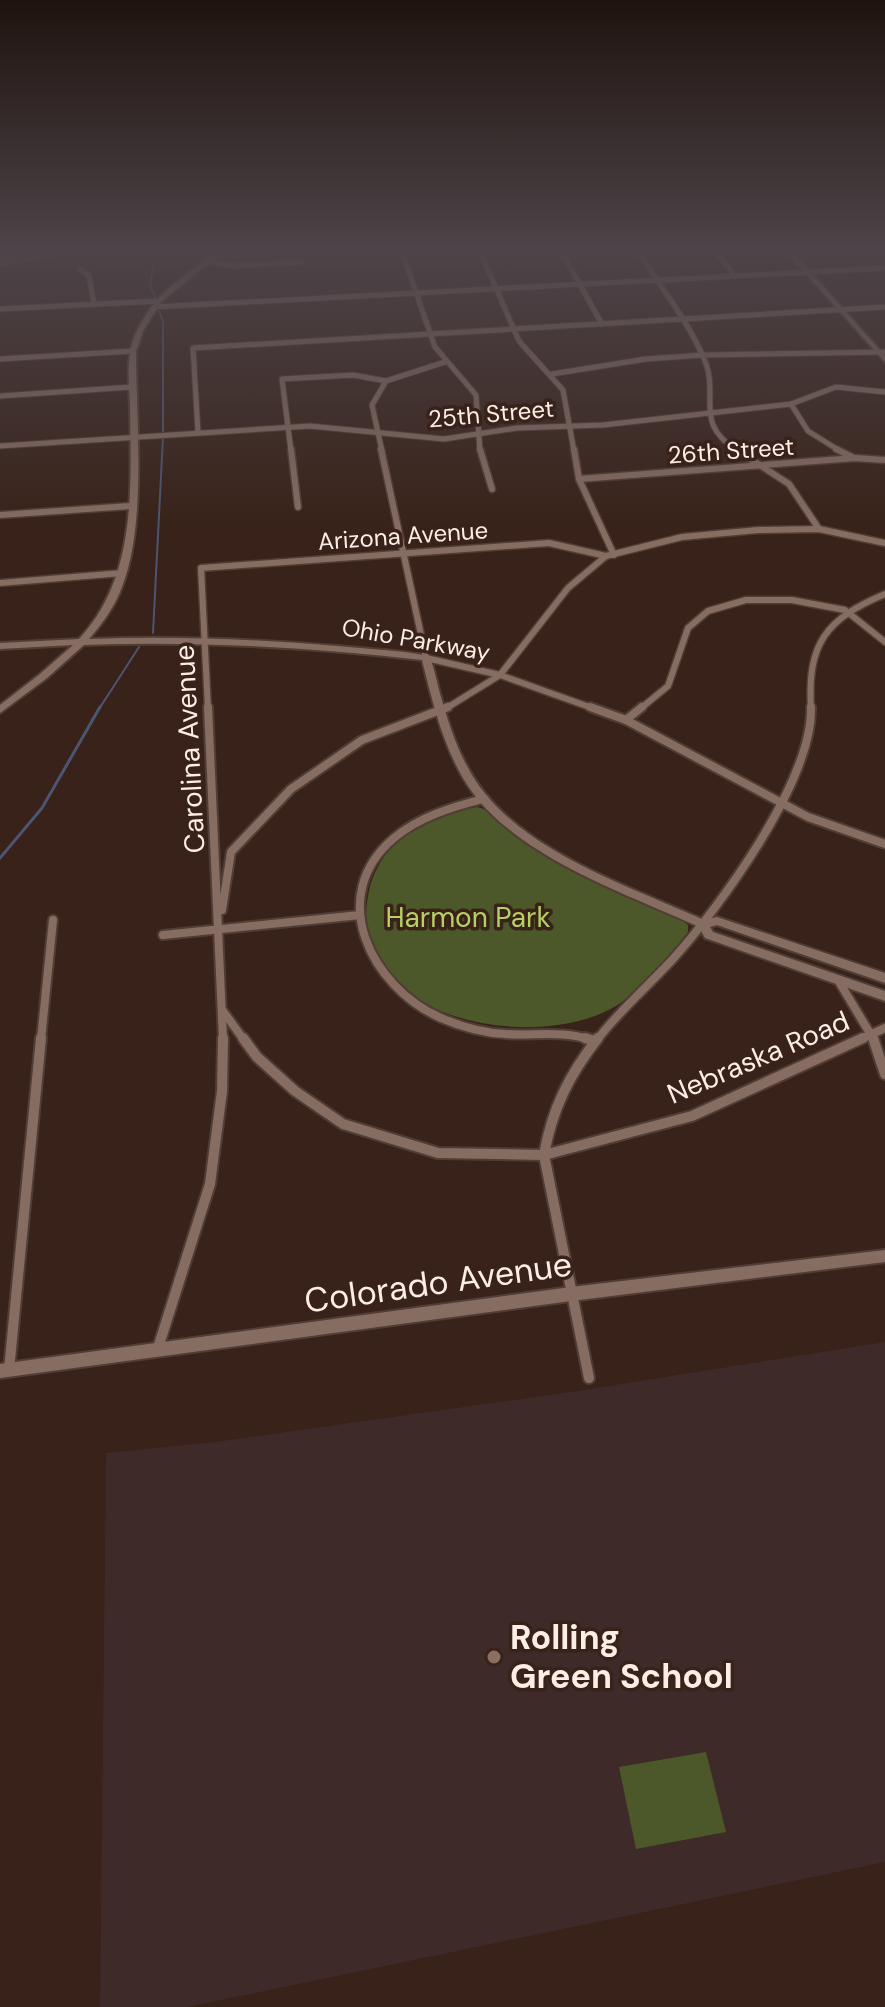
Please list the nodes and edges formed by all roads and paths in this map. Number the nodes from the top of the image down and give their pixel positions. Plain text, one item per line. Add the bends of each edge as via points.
1 (137, 343) edge
2 (283, 343) edge
3 (435, 343) edge
4 (521, 343) edge
5 (695, 343) edge
6 (133, 351) junction
7 (882, 352) edge
8 (703, 355) junction
9 (0, 359) edge
10 (885, 360) edge
11 (445, 362) junction
12 (552, 374) junction
13 (386, 381) junction
14 (132, 387) junction
15 (885, 392) edge
16 (0, 396) edge
17 (791, 404) junction
18 (708, 412) junction
19 (567, 425) junction
20 (288, 426) junction
21 (198, 432) junction
22 (478, 433) junction
23 (378, 434) junction
24 (132, 437) junction
25 (0, 446) edge
26 (855, 458) junction
27 (885, 460) edge
28 (763, 468) junction
29 (579, 479) junction
30 (492, 489) dead end
31 (130, 506) junction
32 (298, 507) dead end
33 (0, 515) edge
34 (819, 529) junction
35 (885, 543) edge
36 (405, 554) junction
37 (610, 555) junction
38 (201, 568) joint
39 (122, 573) junction
40 (0, 583) edge
41 (885, 594) edge
42 (845, 610) junction
43 (82, 640) junction
44 (207, 640) junction
45 (885, 642) edge
46 (0, 646) edge
47 (426, 658) junction
48 (500, 675) junction
49 (0, 710) edge
50 (440, 712) junction
51 (626, 720) junction
52 (483, 799) junction
53 (782, 801) junction
54 (885, 844) edge
55 (360, 915) junction
56 (53, 920) dead end
57 (703, 924) junction
58 (219, 929) junction
59 (163, 935) dead end
60 (885, 978) edge
61 (838, 980) junction
62 (885, 996) edge
63 (223, 1011) junction
64 (885, 1028) edge
65 (872, 1035) junction
66 (594, 1041) junction
67 (885, 1074) edge
68 (544, 1155) junction
69 (885, 1256) edge
70 (571, 1294) junction
71 (157, 1351) junction
72 (5, 1370) edge
73 (589, 1378) dead end

1 - 6 street
2 - 21 street via 193,348
3 - 11 street
4 - 12 street
5 - 8 street
6 - 9 street
6 - 14 street
7 - 8 street
7 - 10 street
8 - 12 street
8 - 18 street via 711,383
11 - 13 street
11 - 22 street via 476,395
12 - 19 street via 563,390
13 - 20 street via 353,375 282,379
13 - 23 street via 372,405
14 - 16 street
14 - 24 street
15 - 17 street, 25th Street via 836,386 814,389
17 - 18 street, 25th Street
17 - 26 street via 812,438
18 - 19 street, 25th Street
18 - 28 street via 722,441
19 - 22 street, 25th Street
19 - 29 street
20 - 21 street, 25th Street
20 - 23 street, 25th Street
20 - 32 street
21 - 24 street, 25th Street
22 - 23 street, 25th Street via 427,439
22 - 30 street via 480,458
23 - 36 street
24 - 25 street, 25th Street
24 - 31 street
26 - 27 street, 26th Street
26 - 28 street, 26th Street
28 - 29 street, 26th Street
28 - 34 street via 789,484
29 - 37 street
31 - 33 street
31 - 39 street via 130,546
34 - 35 street
34 - 37 street via 682,537
36 - 37 street, Arizona Avenue via 549,543
36 - 38 street, Arizona Avenue
36 - 47 street
37 - 48 street via 568,588
38 - 44 street, Carolina Avenue
39 - 40 street
39 - 43 street via 108,609
41 - 42 street
42 - 45 street
42 - 51 street via 792,600 746,600 708,611 688,628 668,686
42 - 53 street via 821,634 812,661 811,721
43 - 44 street, Ohio Parkway
43 - 46 street, Ohio Parkway
43 - 49 street
44 - 47 street, Ohio Parkway via 321,645
44 - 58 street, Carolina Avenue
47 - 48 street, Ohio Parkway
47 - 50 street
48 - 50 street
48 - 51 street, Ohio Parkway
50 - 52 street
50 - 58 street via 362,740 291,789 231,852
51 - 53 street, Ohio Parkway
52 - 55 street via 425,818 383,847 366,876
52 - 57 street via 546,848
53 - 54 street, Ohio Parkway via 808,817
53 - 57 street
55 - 58 street
55 - 66 street via 375,965 428,1012 478,1030 570,1034
56 - 72 street
57 - 60 street via 717,921
57 - 61 street via 709,935
57 - 66 street
58 - 59 street
58 - 63 street, Carolina Avenue
61 - 62 street
61 - 65 street
63 - 68 street, Nebraska Road via 257,1057 343,1124 438,1153
63 - 71 street, Carolina Avenue via 222,1091 210,1184
64 - 65 street, Nebraska Road
65 - 67 street
65 - 68 street, Nebraska Road via 692,1116
66 - 68 street via 556,1103 545,1131
68 - 70 street
69 - 70 street, Colorado Avenue
70 - 71 street, Colorado Avenue
70 - 73 street
71 - 72 street, Colorado Avenue

